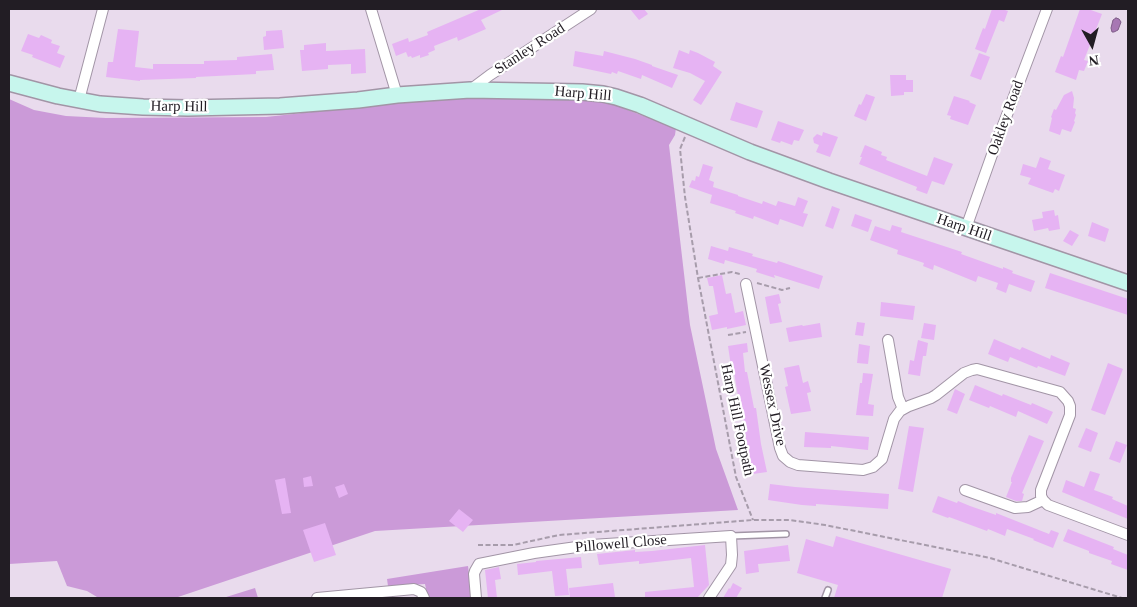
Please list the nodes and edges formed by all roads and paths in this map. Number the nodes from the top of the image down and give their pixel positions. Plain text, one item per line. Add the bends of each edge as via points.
1 (103, 9) edge
2 (372, 9) edge
3 (592, 9) edge
4 (1047, 9) edge
5 (9, 83) edge
6 (470, 90) junction
7 (398, 95) junction
8 (80, 100) junction
9 (690, 127) junction
10 (966, 228) junction
11 (698, 278) junction
12 (1128, 283) edge
13 (746, 284) junction
14 (790, 288) dead end
15 (756, 330) junction
16 (728, 336) dead end
17 (888, 340) dead end
18 (904, 409) junction
19 (965, 490) dead end
20 (1043, 500) junction
21 (753, 520) junction
22 (786, 534) dead end
23 (1128, 535) edge
24 (731, 536) junction
25 (478, 545) dead end
26 (828, 590) dead end
27 (336, 597) edge
28 (317, 598) edge
29 (424, 598) edge
30 (476, 598) edge
31 (709, 598) edge
32 (825, 598) edge
33 (1122, 598) edge

1 - 8 street
2 - 7 street
3 - 6 street, Stanley Road
4 - 10 street, Oakley Road
5 - 8 street, Harp Hill
6 - 7 street, Harp Hill
6 - 9 street, Harp Hill via 603,94
7 - 8 street, Harp Hill via 234,108 143,107
9 - 10 street, Harp Hill via 829,181
9 - 11 path, Harp Hill Footpath via 680,149
10 - 12 street, Harp Hill
11 - 13 path via 732,272 740,274
11 - 21 path, Harp Hill Footpath via 736,477
13 - 14 path via 753,282 782,290
13 - 15 street, Wessex Drive
15 - 16 path
15 - 18 street, Wessex Drive via 780,448 790,462 863,470 873,468 882,459 896,415
17 - 18 street via 898,397
18 - 20 street via 936,395 972,370 1060,392 1068,400 1070,415 1041,490
19 - 20 street via 1015,508 1028,507
20 - 23 street via 1048,505
21 - 25 path via 559,536 513,545
21 - 33 path via 790,520 825,525 990,558
22 - 24 lane
24 - 30 street, Pillowell Close via 591,546 479,564 474,574
24 - 31 street via 731,565
26 - 32 lane
27 - 28 street
27 - 29 street via 414,589

